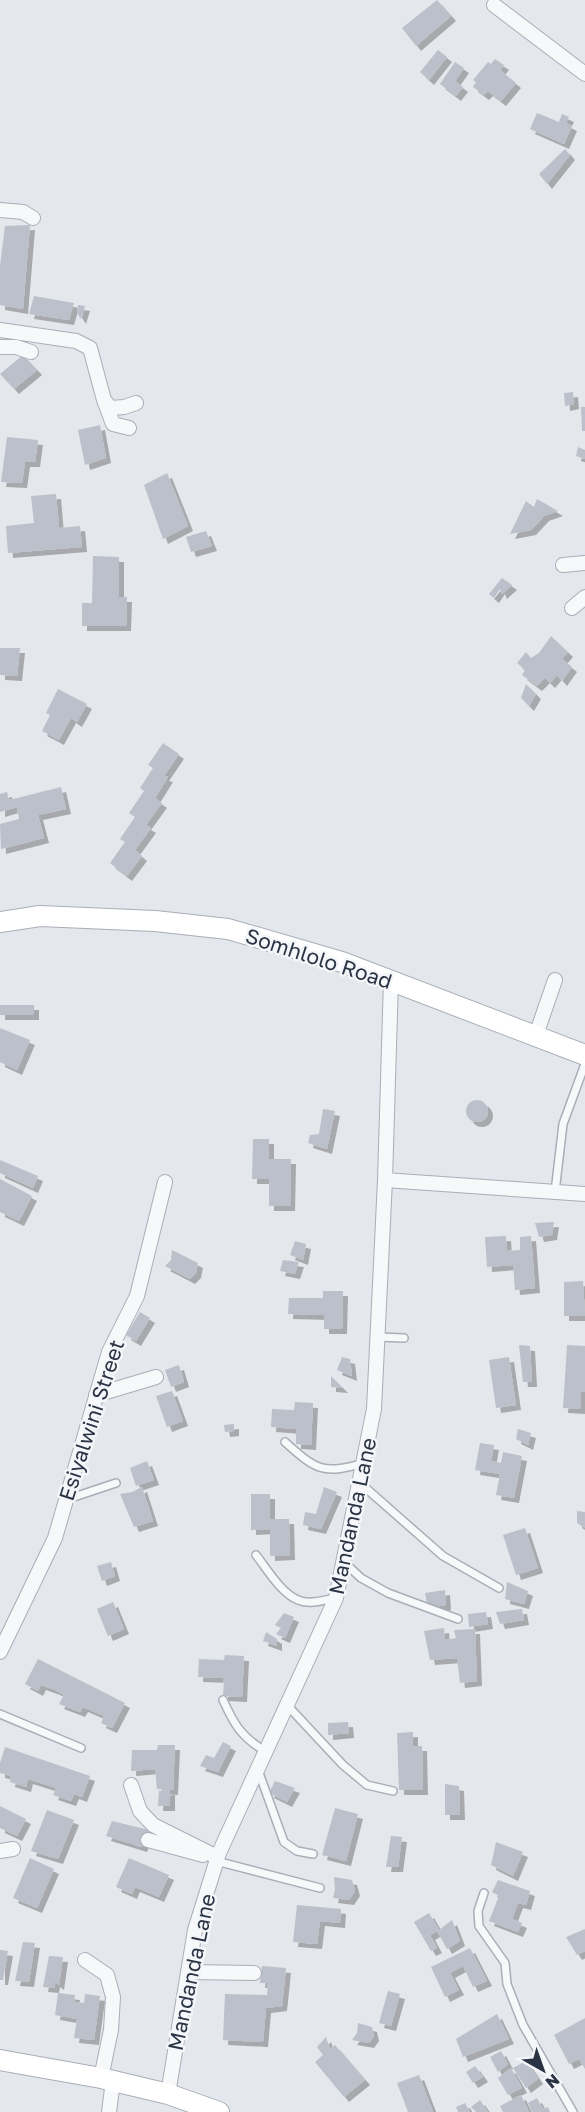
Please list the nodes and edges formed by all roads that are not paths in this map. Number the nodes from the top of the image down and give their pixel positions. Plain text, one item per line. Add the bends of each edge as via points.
1 (494, 5) dead end
2 (585, 74) edge
3 (0, 210) edge
4 (33, 218) dead end
5 (0, 330) edge
6 (0, 347) edge
7 (31, 352) dead end
8 (104, 400) junction
9 (136, 403) dead end
10 (129, 428) dead end
11 (585, 563) edge
12 (563, 565) dead end
13 (585, 597) edge
14 (572, 608) dead end
15 (0, 907) edge
16 (40, 916) junction
17 (0, 922) edge
18 (391, 980) junction
19 (555, 980) dead end
20 (536, 1035) junction
21 (585, 1054) edge
22 (585, 1064) edge
23 (385, 1180) junction
24 (165, 1182) dead end
25 (555, 1192) junction
26 (585, 1194) edge
27 (378, 1337) junction
28 (404, 1338) dead end
29 (156, 1377) dead end
30 (96, 1395) junction
31 (285, 1442) dead end
32 (364, 1463) junction
33 (116, 1483) dead end
34 (360, 1483) junction
35 (65, 1500) junction
36 (256, 1555) dead end
37 (344, 1562) junction
38 (499, 1588) dead end
39 (336, 1598) junction
40 (458, 1619) dead end
41 (0, 1652) edge
42 (223, 1700) dead end
43 (286, 1704) junction
44 (0, 1714) edge
45 (81, 1748) dead end
46 (265, 1750) junction
47 (257, 1768) junction
48 (131, 1785) dead end
49 (393, 1791) dead end
50 (148, 1840) dead end
51 (313, 1854) dead end
52 (217, 1859) junction
53 (320, 1888) dead end
54 (484, 1893) dead end
55 (85, 1960) dead end
56 (188, 1972) junction
57 (254, 1973) dead end
58 (0, 2060) edge
59 (107, 2080) junction
60 (168, 2094) junction
61 (208, 2110) edge
62 (109, 2112) edge
63 (573, 2112) edge

1 - 2 street
3 - 4 street via 23,212
5 - 8 street via 76,341 90,348
6 - 7 street
8 - 9 street via 111,408
8 - 10 street via 113,424
11 - 12 street
13 - 14 street
15 - 16 main road, Somhlolo Road
16 - 17 main road, Somhlolo Road
16 - 18 main road, Somhlolo Road via 228,929
18 - 20 main road, Somhlolo Road
18 - 23 street, Mandanda Lane
19 - 20 street
20 - 21 main road, Somhlolo Road
22 - 25 lane via 563,1125
23 - 25 street
23 - 27 street, Mandanda Lane
24 - 30 street, Esiyalwini Street via 137,1296 109,1352
25 - 26 street
27 - 28 lane
27 - 32 street, Mandanda Lane via 374,1409
29 - 30 street
30 - 35 street, Esiyalwini Street
31 - 32 lane via 307,1461 324,1469 339,1470
32 - 34 street, Mandanda Lane
33 - 35 lane
34 - 37 street, Mandanda Lane
34 - 38 lane via 443,1556
35 - 41 street, Esiyalwini Street via 55,1538
36 - 39 lane via 278,1584 298,1600
37 - 39 street, Mandanda Lane
37 - 40 lane via 361,1578 388,1593
39 - 43 street, Mandanda Lane
42 - 46 lane via 234,1725 251,1743
43 - 46 street, Mandanda Lane
43 - 49 lane via 367,1785
44 - 45 lane
46 - 47 street, Mandanda Lane
47 - 51 lane via 284,1842 297,1851
47 - 52 street, Mandanda Lane
48 - 52 street via 140,1811 153,1825
50 - 52 street
52 - 53 lane
52 - 56 street, Mandanda Lane via 195,1930
54 - 63 lane via 478,1911 479,1926 505,1963 507,1984 523,2025
55 - 59 street via 108,1976 113,1997
56 - 57 street
56 - 60 street, Mandanda Lane
58 - 59 main road
59 - 60 main road
59 - 62 street
60 - 61 main road

